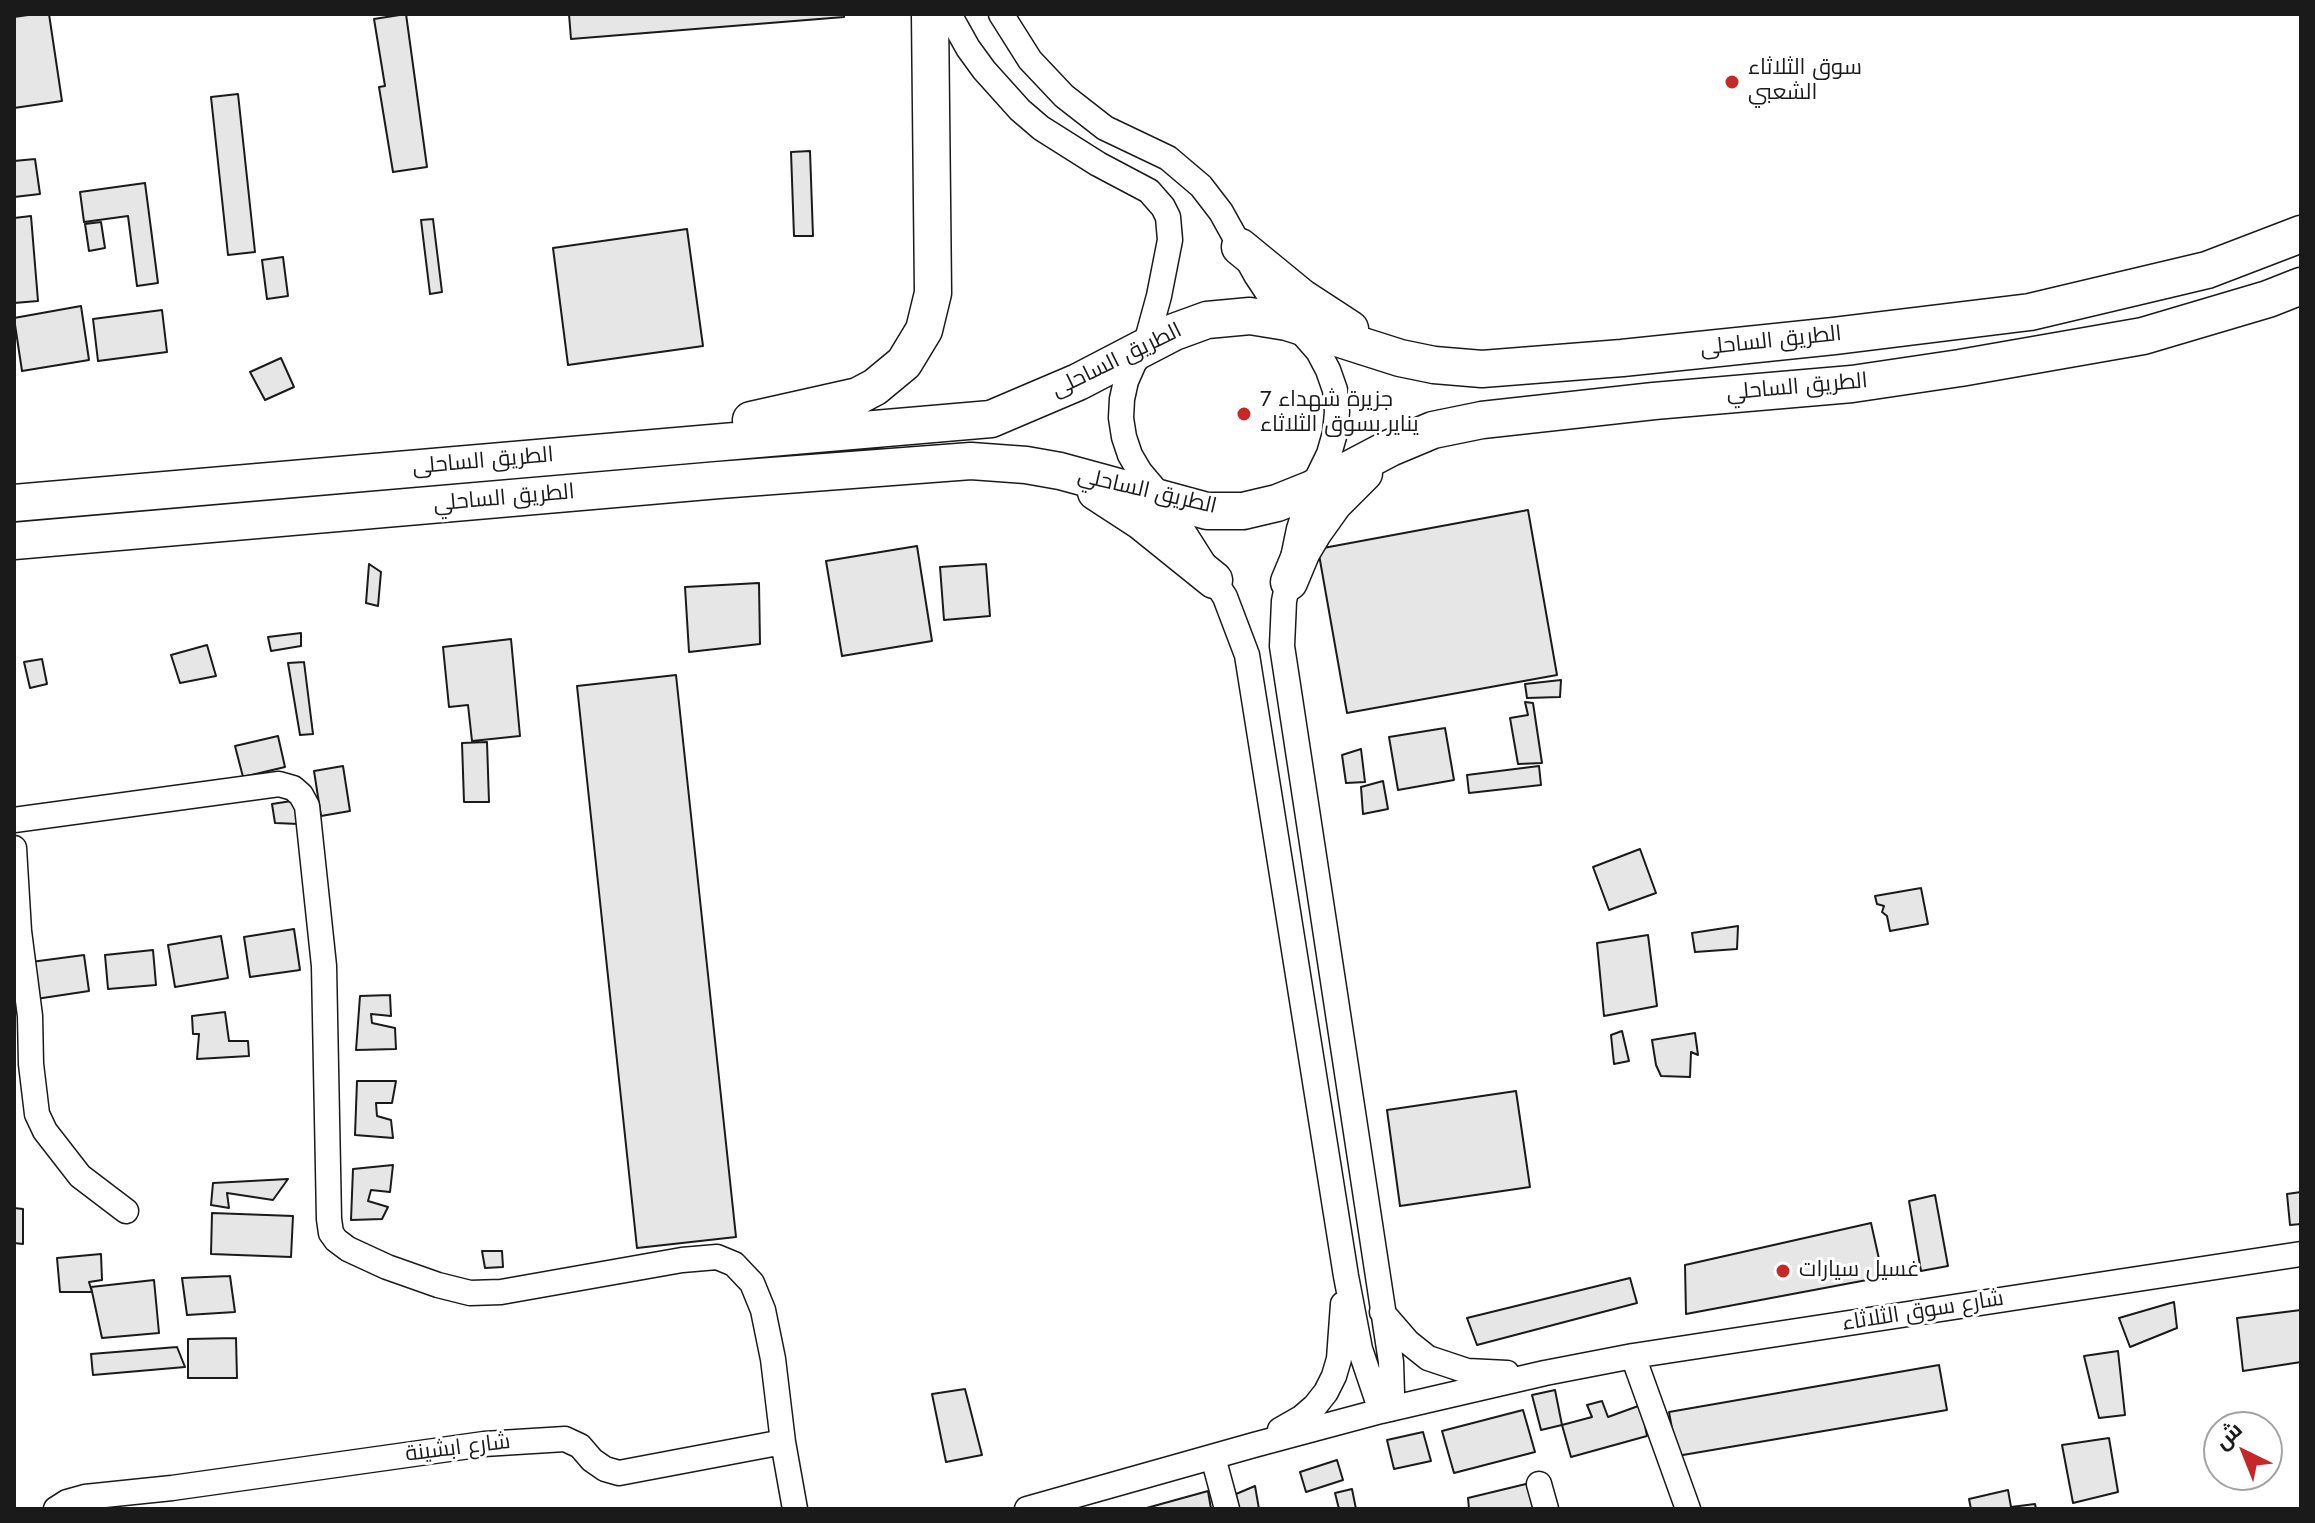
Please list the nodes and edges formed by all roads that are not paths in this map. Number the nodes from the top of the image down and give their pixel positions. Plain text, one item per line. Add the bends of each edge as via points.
1 (930, 14) edge
2 (949, 14) edge
3 (1001, 14) edge
4 (2301, 234) edge
5 (1240, 247) junction
6 (2301, 286) edge
7 (1287, 322) junction
8 (1145, 347) junction
9 (1400, 358) junction
10 (1390, 448) junction
11 (628, 450) junction
12 (1060, 471) junction
13 (1312, 489) junction
14 (1162, 498) junction
15 (14, 503) edge
16 (14, 541) edge
17 (1214, 580) junction
18 (1289, 582) junction
19 (14, 820) edge
20 (14, 848) edge
21 (126, 1211) dead end
22 (2301, 1254) edge
23 (1346, 1276) junction
24 (1382, 1312) junction
25 (1633, 1356) junction
26 (1545, 1373) junction
27 (1386, 1410) junction
28 (783, 1442) junction
29 (1254, 1445) junction
30 (1213, 1457) junction
31 (1539, 1484) dead end
32 (56, 1509) edge
33 (795, 1509) edge
34 (1027, 1509) edge
35 (1227, 1509) edge
36 (1546, 1509) edge
37 (1688, 1509) edge

1 - 11 highway via 933,293 915,348 890,376 858,396
2 - 8 street via 984,70 1020,110 1098,164 1149,191 1163,207 1170,240
3 - 5 street via 1030,60 1064,96 1105,128 1168,158 1193,178
4 - 9 highway, الطريق الساحلى via 2207,270 2030,312 1482,369
5 - 7 street
5 - 9 highway via 1301,297
6 - 10 highway, الطريق الساحلي via 2127,339 1852,384 1482,420 1433,430
7 - 8 highway, الطريق الساحلى via 1250,316 1207,320
7 - 9 highway, الطريق الساحلى
7 - 13 street via 1318,351 1335,390 1335,433
8 - 11 highway, الطريق الساحلى via 991,419
8 - 14 street via 1126,381 1121,418 1130,455
10 - 13 highway, الطريق الساحلي
10 - 18 highway via 1328,512
11 - 15 highway, الطريق الساحلى
12 - 14 highway, الطريق الساحلي
12 - 16 highway, الطريق الساحلي via 971,461
12 - 17 highway via 1142,522
13 - 14 highway, الطريق الساحلي via 1243,511 1207,511
13 - 18 street
14 - 17 street
17 - 23 street via 1247,655
18 - 24 street via 1282,646
19 - 28 street via 279,784 293,788 307,806 323,952 329,1219 336,1240 387,1267 470,1293 682,1260 717,1257 734,1264 752,1283 763,1310
20 - 21 street via 37,1114 80,1176
22 - 25 street, شارع سوق الثلاثاء
23 - 27 street via 1360,1349 1373,1391
23 - 29 street via 1339,1359 1326,1392 1301,1418
24 - 26 street via 1408,1342 1440,1363 1483,1373
24 - 27 street via 1392,1377
25 - 26 street, شارع سوق الثلاثاء
25 - 37 street
26 - 27 street
27 - 29 street
28 - 32 street, شارع ابشينة via 619,1473 605,1469 565,1439 484,1444 85,1497
28 - 33 street
29 - 30 street
30 - 34 street
30 - 35 street
31 - 36 street

